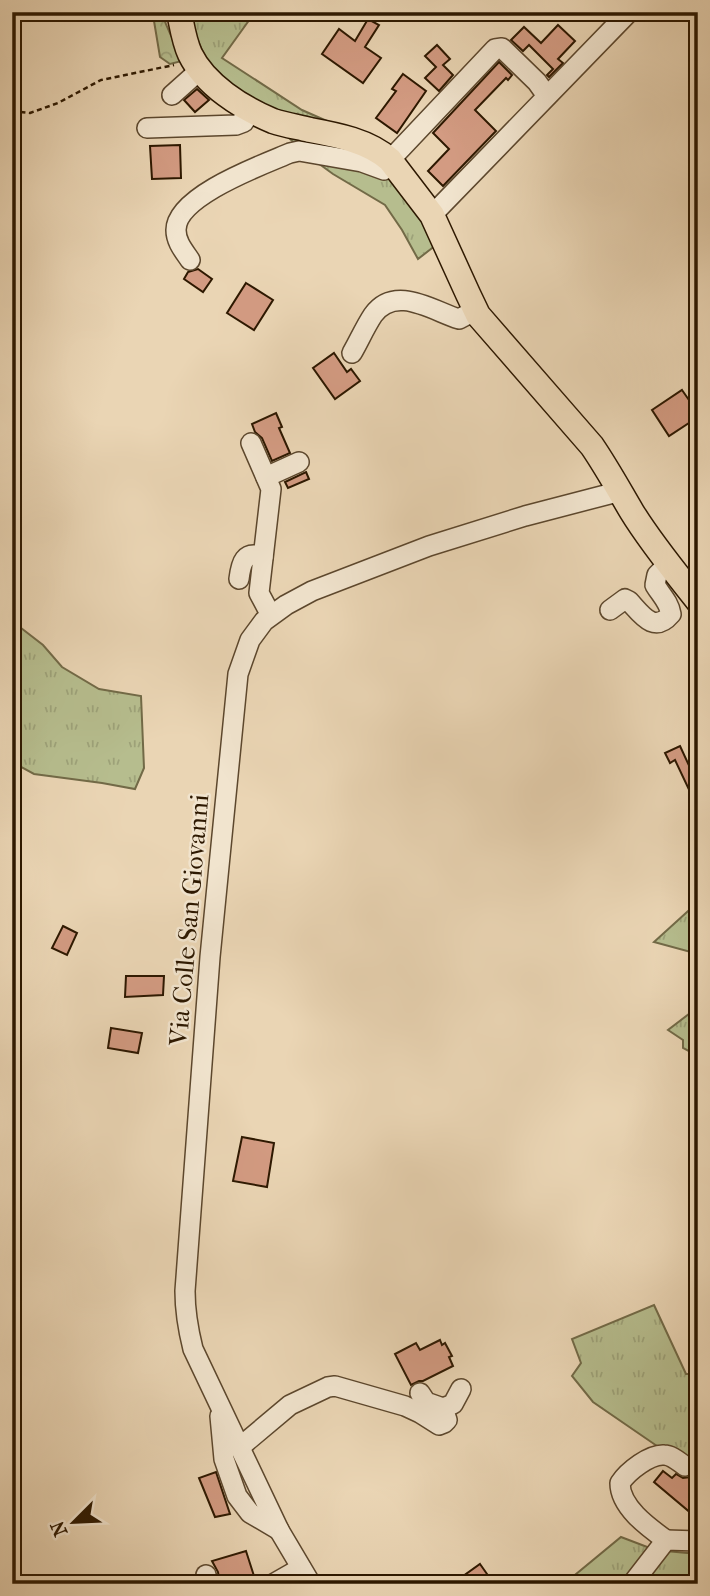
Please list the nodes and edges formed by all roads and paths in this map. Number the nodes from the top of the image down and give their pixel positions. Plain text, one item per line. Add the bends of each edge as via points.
1 (169, 12) edge
2 (179, 12) edge
3 (629, 12) edge
4 (194, 58) junction
5 (172, 95) dead end
6 (547, 96) junction
7 (250, 109) junction
8 (12, 111) edge
9 (147, 128) dead end
10 (390, 160) junction
11 (432, 215) junction
12 (190, 260) dead end
13 (476, 310) junction
14 (352, 354) dead end
15 (251, 443) dead end
16 (299, 462) dead end
17 (266, 477) junction
18 (621, 491) junction
19 (263, 556) junction
20 (682, 573) edge
21 (239, 579) dead end
22 (698, 601) edge
23 (610, 610) dead end
24 (272, 614) junction
25 (461, 1389) dead end
26 (420, 1393) dead end
27 (219, 1401) junction
28 (443, 1408) junction
29 (240, 1447) junction
30 (685, 1466) dead end
31 (278, 1530) junction
32 (666, 1541) junction
33 (698, 1541) edge
34 (306, 1576) edge
35 (274, 1584) edge
36 (632, 1584) edge

1 - 4 street via 173,28
2 - 4 main road
3 - 6 street
4 - 5 street
4 - 7 main road via 221,90
4 - 8 path via 101,80 30,113
6 - 10 street via 502,48 495,49
6 - 11 street
7 - 9 street via 244,122 236,125
7 - 10 main road via 282,124 342,136
10 - 11 main road
10 - 12 street via 384,170 299,151 213,188 179,218 177,237
11 - 13 main road
13 - 14 street via 460,319 410,301 389,302 374,314
13 - 18 main road via 592,446
15 - 17 street
16 - 17 street
17 - 19 street via 271,489
18 - 20 main road via 633,513
18 - 24 street, Via Colle San Giovanni via 429,546 312,591
19 - 21 street via 245,558
19 - 24 street via 259,593
20 - 22 main road
20 - 23 street via 657,575 655,585 671,610 661,623 650,622 625,599
24 - 27 street, Via Colle San Giovanni via 250,640 238,674 184,1291 193,1349
25 - 28 street via 453,1404
26 - 28 street via 426,1402
27 - 29 street, Via Colle San Giovanni
27 - 31 street via 224,1459 237,1496 250,1513
28 - 29 street via 447,1420 439,1425 405,1406 335,1386 290,1405
29 - 31 street, Via Colle San Giovanni
30 - 32 street via 662,1454 635,1467 620,1483 625,1501
31 - 34 street, Via Colle San Giovanni
32 - 33 street
32 - 36 street
34 - 35 street

